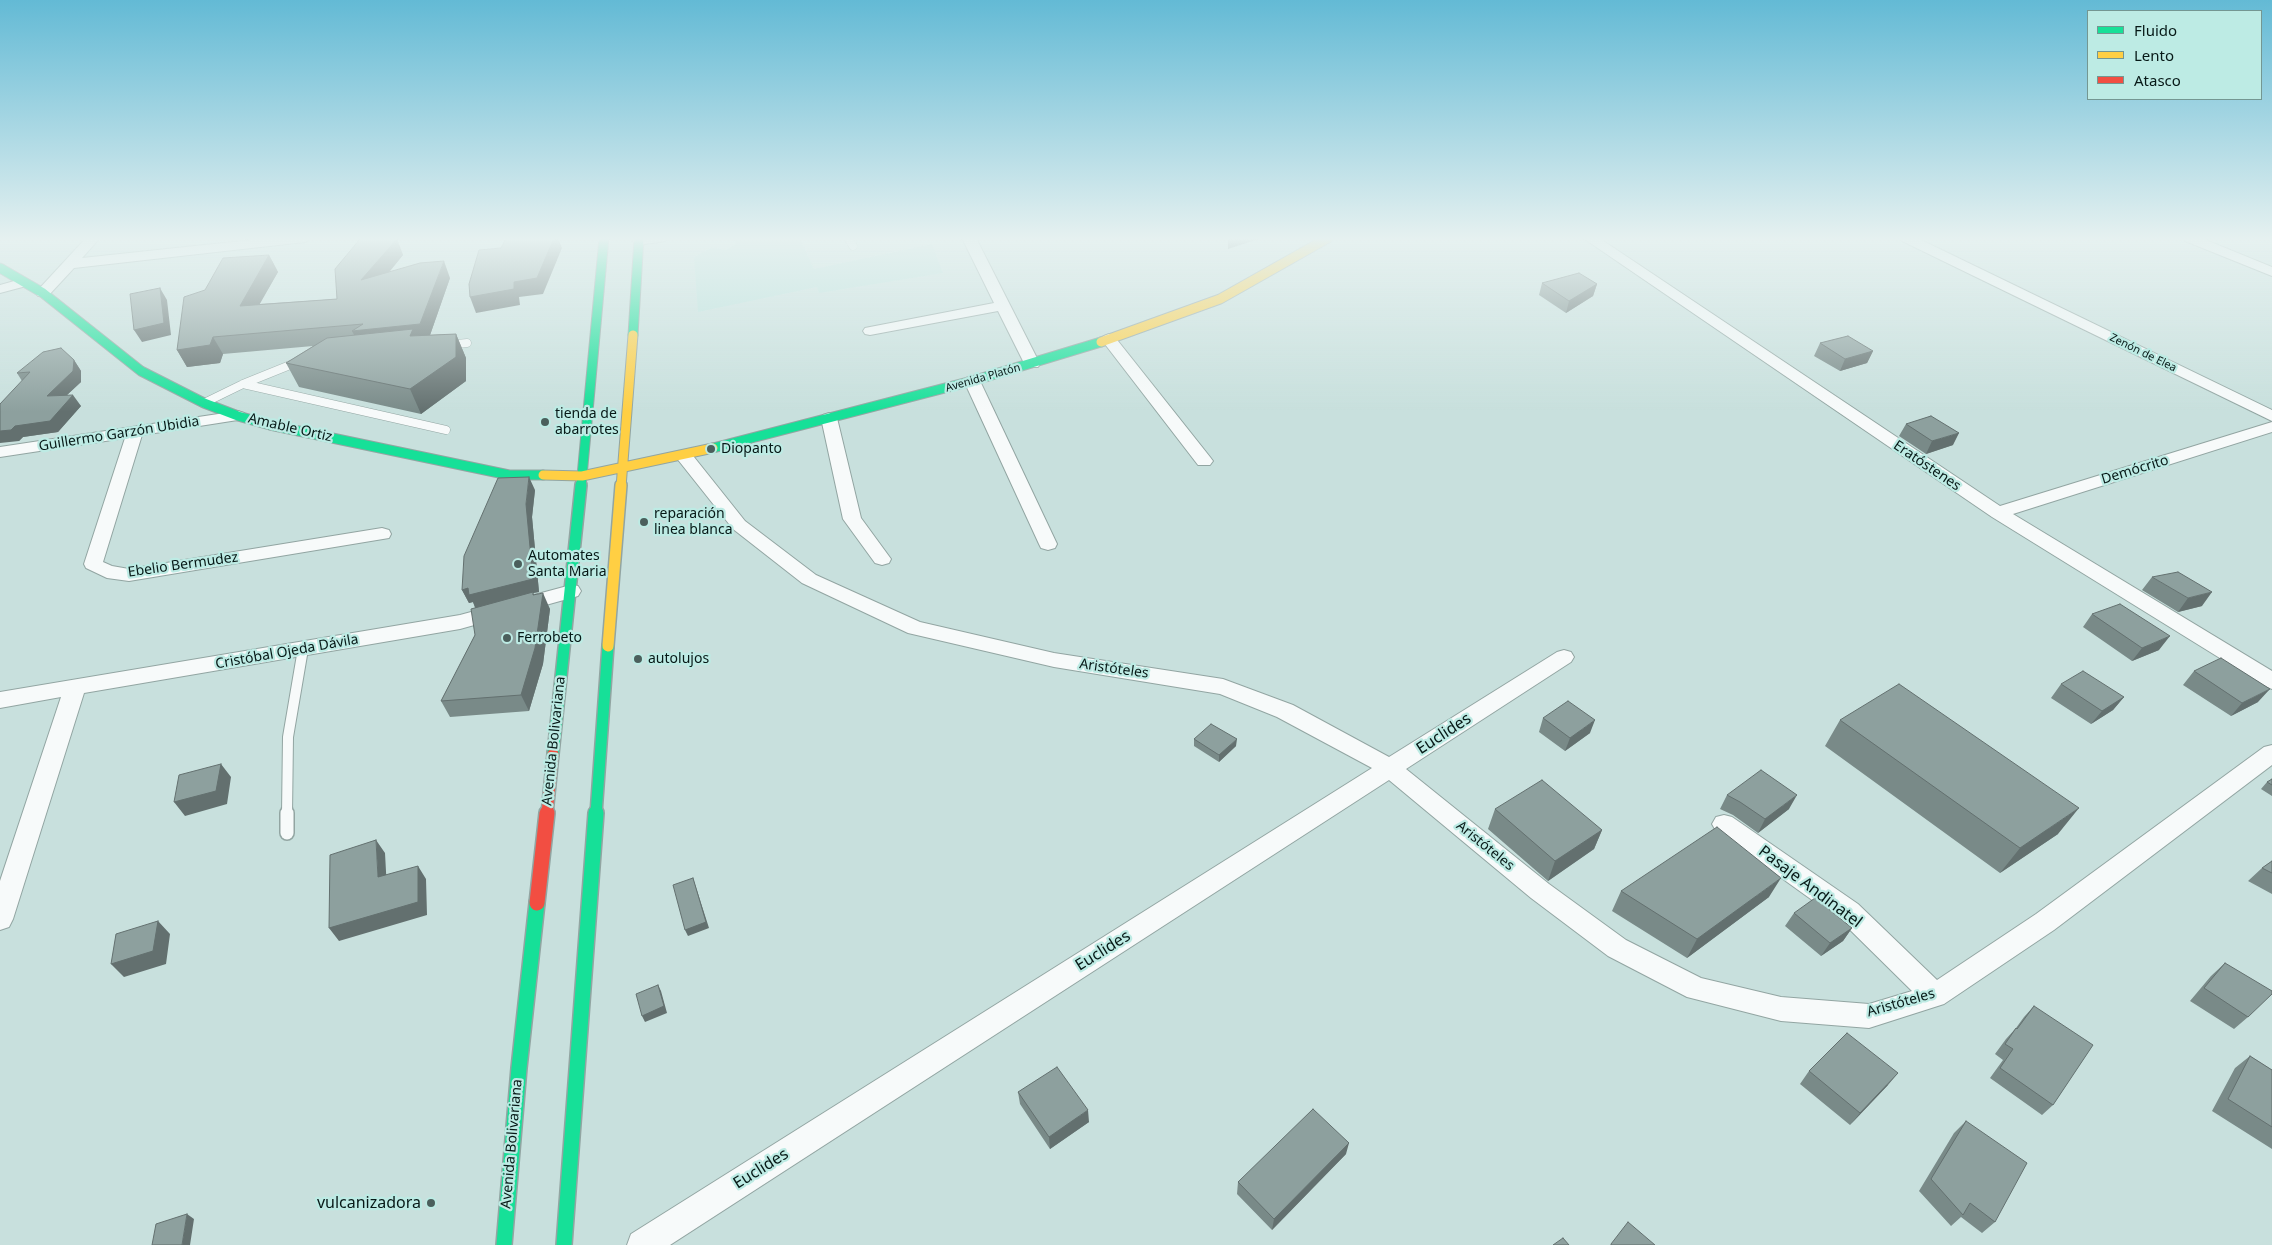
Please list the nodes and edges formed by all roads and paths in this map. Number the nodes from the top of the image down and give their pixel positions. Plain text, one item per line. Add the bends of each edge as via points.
1 (47, 296) edge
2 (599, 296) edge
3 (635, 296) edge
4 (997, 296) edge
5 (1225, 296) edge
6 (1676, 296) edge
7 (2026, 296) edge
8 (1002, 306) junction
9 (870, 330) dead end
10 (1109, 339) junction
11 (467, 343) dead end
12 (438, 346) edge
13 (309, 359) edge
14 (1032, 364) junction
15 (972, 382) junction
16 (243, 384) junction
17 (204, 402) junction
18 (238, 416) junction
19 (2272, 416) edge
20 (829, 418) junction
21 (2272, 427) edge
22 (446, 430) dead end
23 (135, 432) junction
24 (0, 452) edge
25 (684, 456) junction
26 (1204, 462) dead end
27 (620, 468) junction
28 (582, 476) junction
29 (1998, 513) junction
30 (382, 534) dead end
31 (1048, 544) dead end
32 (882, 559) dead end
33 (571, 591) junction
34 (303, 649) junction
35 (1564, 657) dead end
36 (2272, 681) edge
37 (76, 688) junction
38 (0, 700) edge
39 (2272, 753) edge
40 (1390, 768) junction
41 (1724, 824) dead end
42 (287, 833) dead end
43 (0, 919) edge
44 (1935, 996) junction
45 (504, 1245) edge
46 (564, 1245) edge
47 (642, 1245) edge

1 - 17 main road, Amable Ortiz via 141,371
2 - 28 main road, Avenida Bolivariana
3 - 27 main road via 628,410
4 - 8 street
5 - 10 main road, Avenida Platón
6 - 29 street, Eratóstenes
7 - 19 street, Zenón de Elea
8 - 9 street
8 - 14 street
10 - 14 main road, Avenida Platón
10 - 26 street
11 - 12 lane
13 - 16 lane
14 - 15 main road, Avenida Platón
15 - 20 main road, Avenida Platón
15 - 31 street
16 - 17 lane
16 - 22 lane
17 - 18 main road, Amable Ortiz
18 - 23 street, Guillermo Garzón Ubidia
18 - 28 main road, Amable Ortiz via 508,475
20 - 25 main road, Avenida Platón
20 - 32 street via 852,519
21 - 29 street, Demócrito
23 - 24 street, Guillermo Garzón Ubidia
23 - 30 street, Ebelio Bermudez via 93,564 106,572 129,575
25 - 27 main road, Avenida Platón
25 - 40 street, Aristóteles via 739,525 809,579 915,628 1054,660 1223,687 1285,711
27 - 28 main road, Amable Ortiz
27 - 46 main road
28 - 33 main road, Avenida Bolivariana
29 - 36 street, Eratóstenes
33 - 34 street, Cristóbal Ojeda Dávila via 460,622
33 - 45 main road, Avenida Bolivariana via 519,1068
34 - 37 street, Cristóbal Ojeda Dávila
34 - 42 lane via 288,737
35 - 40 street, Euclides
37 - 38 street, Cristóbal Ojeda Dávila
37 - 43 street
39 - 44 street, Aristóteles via 2045,922
40 - 44 street, Aristóteles via 1540,891 1617,948 1696,990 1781,1009 1869,1016
40 - 47 street, Euclides
41 - 44 street, Pasaje Andinatel via 1849,912

